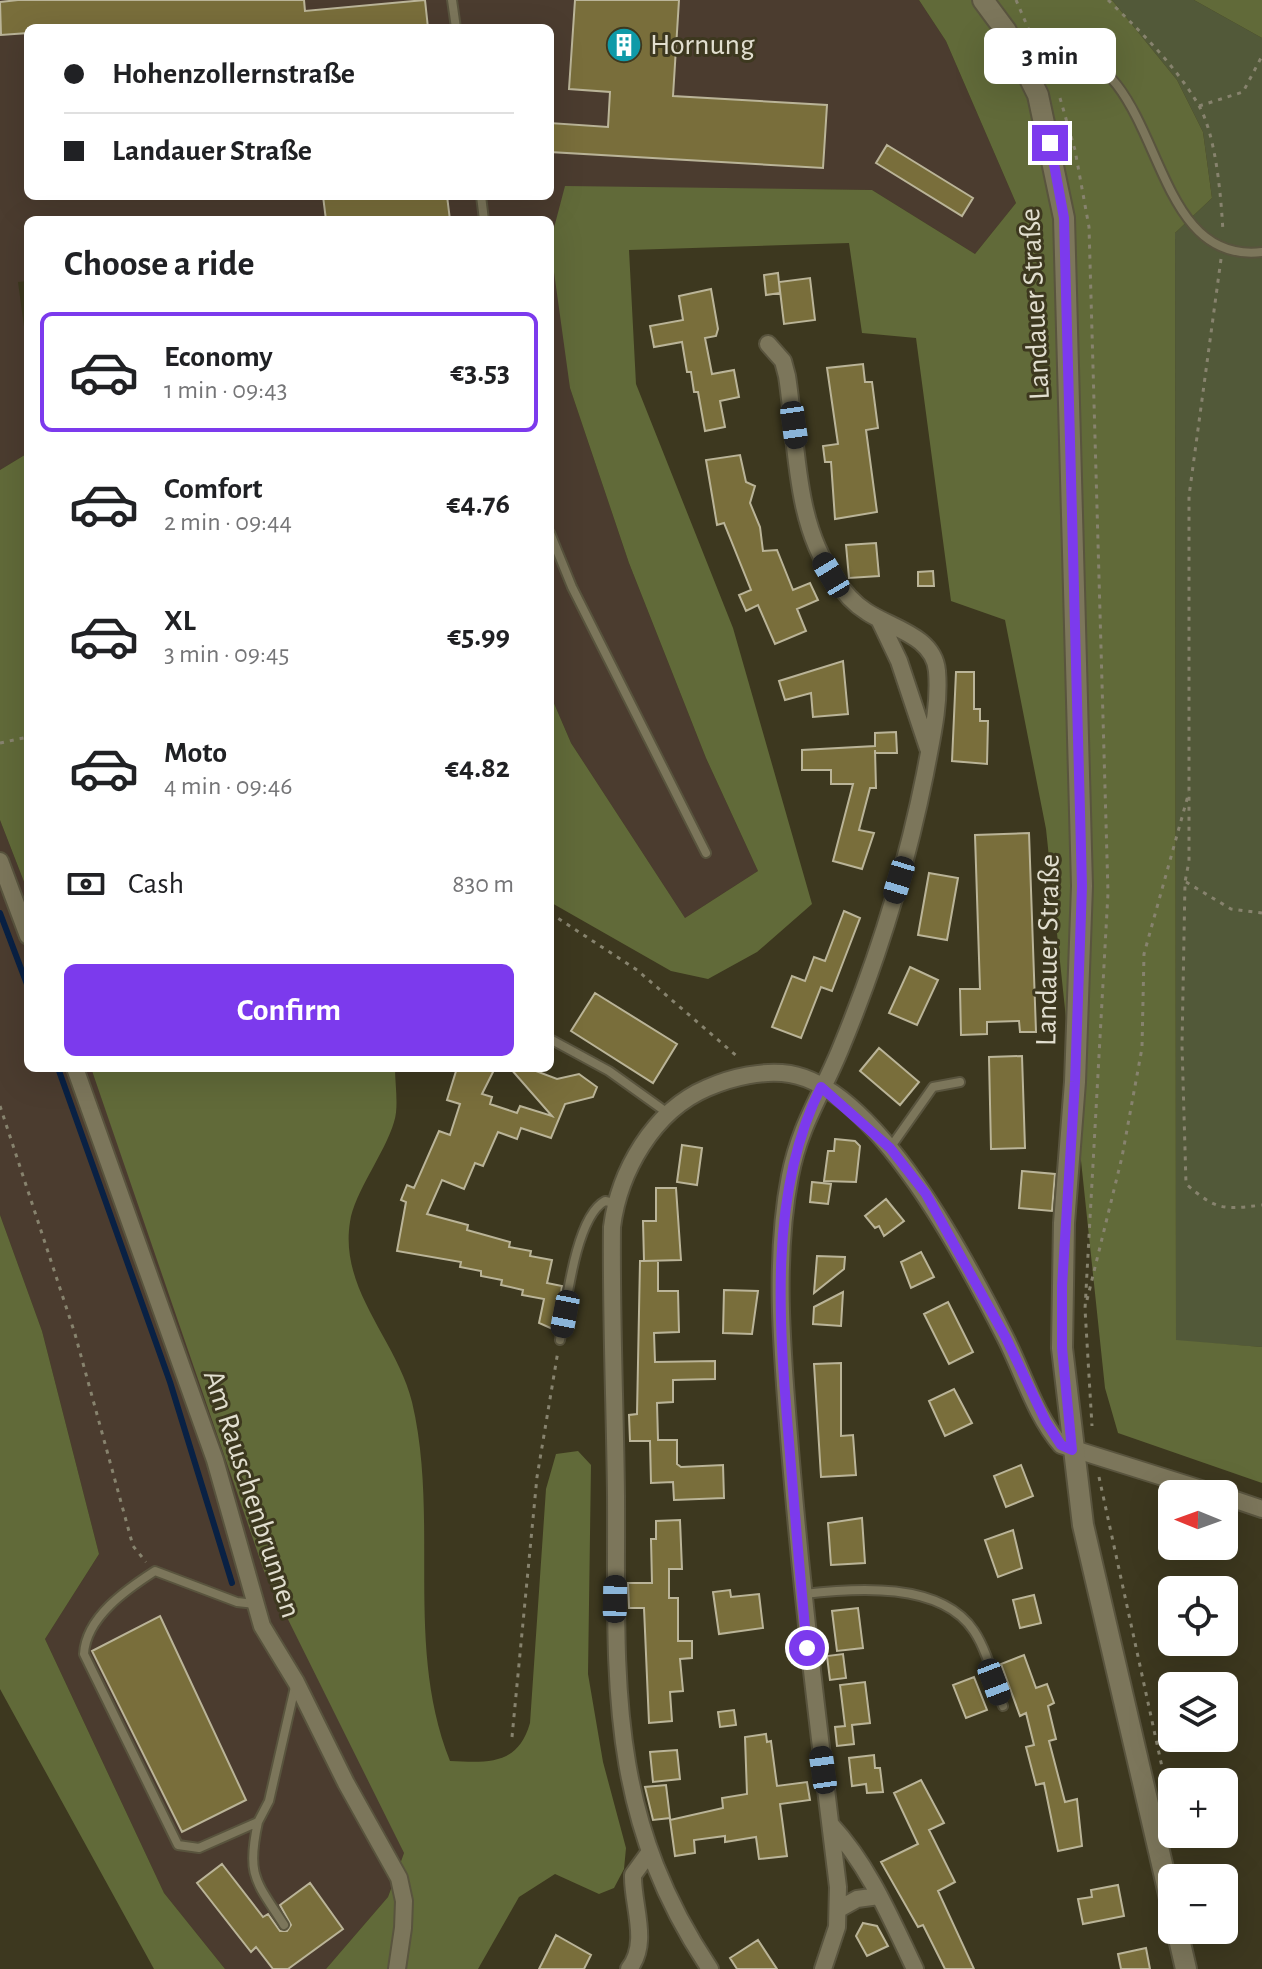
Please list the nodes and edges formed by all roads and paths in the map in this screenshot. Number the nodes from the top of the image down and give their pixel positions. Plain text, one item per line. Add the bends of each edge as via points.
1 (452, 0) edge
2 (983, 0) edge
3 (1108, 0) edge
4 (455, 24) edge
5 (1019, 54) junction
6 (1262, 56) edge
7 (1199, 106) junction
8 (1223, 246) junction
9 (1262, 252) edge
10 (768, 344) dead end
11 (554, 543) edge
12 (879, 619) junction
13 (24, 738) edge
14 (0, 743) edge
15 (929, 753) junction
16 (1190, 789) junction
17 (706, 853) dead end
18 (0, 861) edge
19 (1185, 882) junction
20 (1262, 913) edge
21 (554, 916) edge
22 (24, 925) edge
23 (554, 1041) edge
24 (76, 1072) edge
25 (756, 1074) junction
26 (960, 1082) dead end
27 (821, 1087) junction
28 (0, 1106) edge
29 (669, 1114) junction
30 (890, 1148) junction
31 (615, 1203) junction
32 (1262, 1205) edge
33 (560, 1340) joint
34 (1072, 1450) junction
35 (1094, 1454) junction
36 (1174, 1480) edge
37 (1238, 1501) edge
38 (1262, 1509) edge
39 (155, 1571) junction
40 (802, 1594) junction
41 (256, 1604) junction
42 (296, 1682) junction
43 (1003, 1706) dead end
44 (512, 1737) dead end
45 (1162, 1768) edge
46 (258, 1822) junction
47 (831, 1825) junction
48 (649, 1853) junction
49 (1162, 1864) edge
50 (879, 1896) junction
51 (839, 1909) junction
52 (284, 1925) dead end
53 (1180, 1944) edge
54 (397, 1969) edge
55 (629, 1969) edge
56 (710, 1969) edge
57 (823, 1969) edge
58 (915, 1969) edge
59 (1186, 1969) edge

1 - 4 lane
2 - 5 main road, Landauer Straße
3 - 7 path via 1151,41
5 - 8 lane via 1057,50 1082,58 1117,83 1177,203
5 - 34 main road, Landauer Straße via 1038,95 1064,218 1082,886 1062,1286
6 - 7 path via 1243,92
7 - 8 path via 1213,154
8 - 9 lane
8 - 16 path via 1189,496
10 - 12 street via 783,361 787,376 807,510 823,560 843,589
11 - 17 lane
12 - 15 street via 899,661
12 - 15 street via 915,638 936,664
13 - 14 path
15 - 27 street via 885,927
16 - 19 path
16 - 35 path via 1144,954 1142,1048 1085,1309
18 - 22 street
19 - 20 path via 1231,909
19 - 32 path via 1186,1184 1210,1205
21 - 25 path via 637,970
23 - 29 lane via 609,1071
24 - 41 street, Am Rauschenbrunnen via 215,1460
25 - 27 street via 792,1074
25 - 29 street via 702,1090
26 - 30 lane via 933,1087
27 - 30 street
27 - 40 street via 798,1143 784,1235 784,1355
28 - 39 path via 75,1334 133,1546
29 - 31 street via 630,1163
30 - 34 street via 943,1223 1055,1438
31 - 33 lane via 605,1201 590,1215
31 - 48 street via 614,1628 619,1722
33 - 44 path via 537,1477
34 - 35 street
34 - 49 main road, Landauer Straße via 1083,1525
35 - 36 street
35 - 45 path
37 - 38 street
39 - 41 lane
39 - 46 lane via 129,1588 95,1624 85,1639 84,1654 178,1845 199,1848
40 - 43 lane via 893,1590 959,1614 976,1634
40 - 47 street
41 - 42 street, Am Rauschenbrunnen via 262,1626
42 - 46 lane via 269,1801
42 - 54 street, Am Rauschenbrunnen via 399,1878 404,1901
46 - 52 lane via 250,1859 254,1878
47 - 50 street
47 - 51 street
48 - 55 street via 633,1875 640,1942
48 - 56 street via 677,1916
50 - 51 street
50 - 58 street
51 - 57 street
53 - 59 main road

